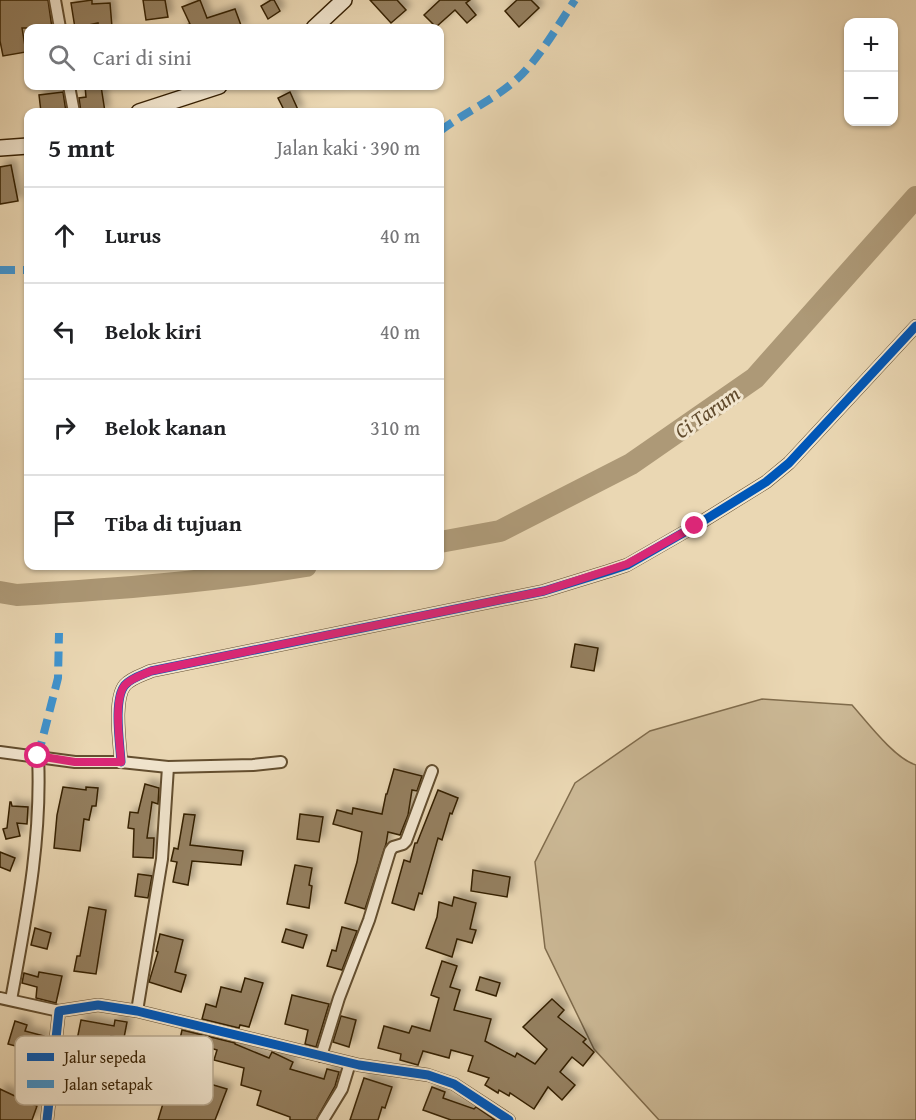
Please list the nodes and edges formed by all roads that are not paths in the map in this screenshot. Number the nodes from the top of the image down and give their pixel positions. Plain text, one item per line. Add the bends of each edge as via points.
1 (56, 0) edge
2 (344, 0) edge
3 (59, 24) edge
4 (318, 24) edge
5 (70, 90) edge
6 (207, 90) edge
7 (73, 108) edge
8 (151, 108) edge
9 (24, 146) edge
10 (0, 148) edge
11 (916, 326) edge
12 (0, 752) edge
13 (38, 756) junction
14 (121, 762) junction
15 (281, 762) dead end
16 (168, 767) junction
17 (432, 771) dead end
18 (5, 999) edge
19 (59, 1011) junction
20 (137, 1011) junction
21 (56, 1036) edge
22 (321, 1056) junction
23 (350, 1063) junction
24 (49, 1105) edge
25 (47, 1120) edge
26 (323, 1120) edge
27 (509, 1120) edge

1 - 3 street
2 - 4 main road
5 - 7 street
6 - 8 main road
9 - 10 main road
11 - 14 street via 789,463 766,482 627,564 544,591 151,671 132,680 122,691
12 - 13 street
13 - 14 street via 75,762
13 - 18 street via 40,791 34,870
14 - 16 street
15 - 16 street
16 - 20 street via 162,859
17 - 22 street via 406,841 390,852
18 - 19 street
19 - 20 street via 98,1005
19 - 21 street
20 - 22 street
22 - 23 street
23 - 26 street via 342,1089
23 - 27 street via 428,1075 454,1084
24 - 25 street

